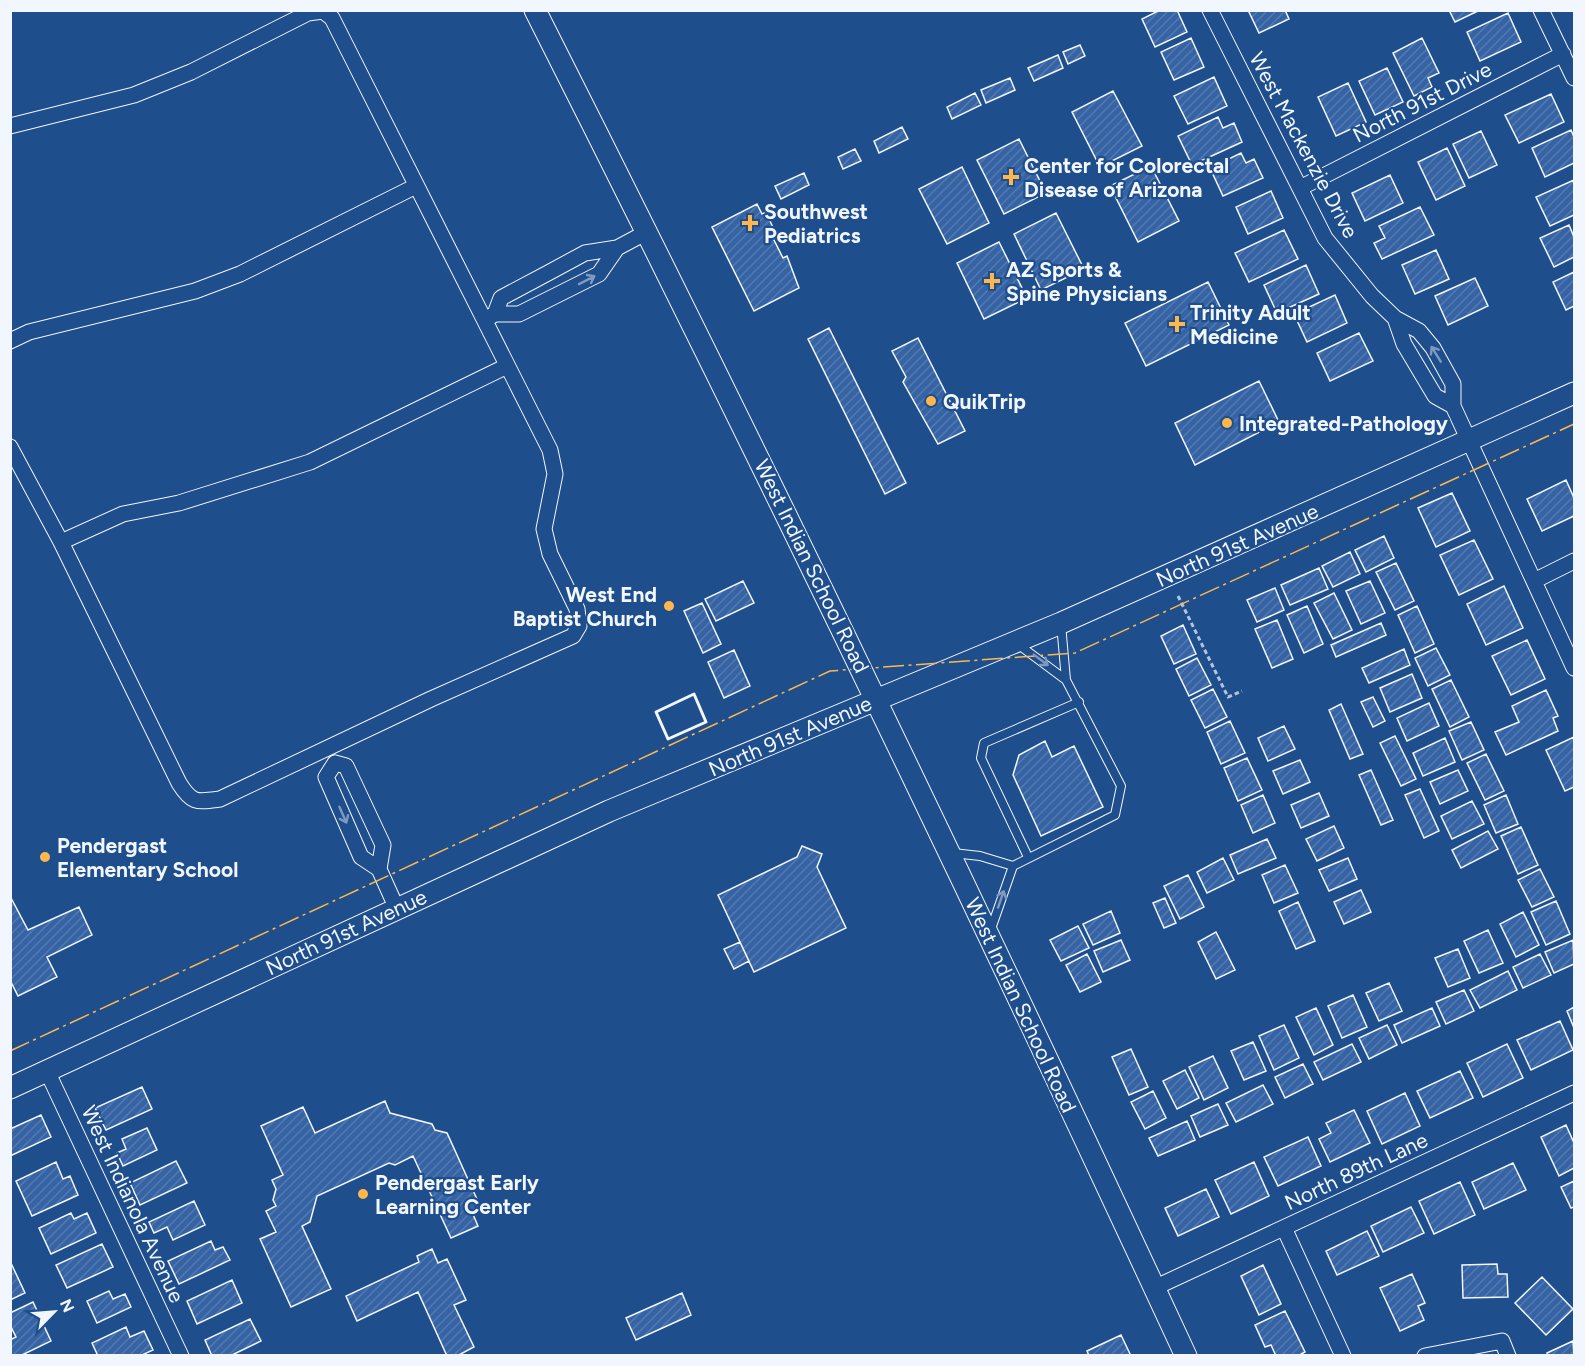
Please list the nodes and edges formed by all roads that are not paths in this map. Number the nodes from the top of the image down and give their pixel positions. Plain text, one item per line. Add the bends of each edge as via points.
1 (535, 10) edge
2 (1210, 10) edge
3 (1541, 10) edge
4 (1563, 54) junction
5 (1575, 78) edge
6 (10, 126) edge
7 (416, 186) junction
8 (1300, 188) junction
9 (647, 232) junction
10 (617, 248) junction
11 (548, 273) junction
12 (560, 294) junction
13 (489, 317) junction
14 (1395, 318) junction
15 (10, 341) edge
16 (507, 366) junction
17 (1575, 393) edge
18 (1453, 406) junction
19 (1472, 441) junction
20 (10, 447) edge
21 (61, 542) junction
22 (1575, 561) edge
23 (1534, 580) junction
24 (1061, 623) junction
25 (1015, 641) junction
26 (1575, 668) edge
27 (1066, 680) junction
28 (876, 699) junction
29 (1078, 702) junction
30 (328, 747) junction
31 (335, 763) junction
32 (949, 852) junction
33 (1028, 857) junction
34 (1013, 866) junction
35 (379, 869) junction
36 (397, 909) junction
37 (989, 933) junction
38 (47, 1071) junction
39 (10, 1088) edge
40 (1575, 1093) edge
41 (1284, 1228) junction
42 (1154, 1288) junction
43 (181, 1356) edge
44 (1186, 1356) edge
45 (1342, 1356) edge
46 (1425, 1356) edge
47 (1508, 1356) edge

1 - 9 main road, West Indian School Road
2 - 8 street, West Mackenzie Drive
3 - 4 street
4 - 5 street
4 - 8 street, North 91st Drive
6 - 7 street via 134,95 190,72 308,13 323,11 340,31
7 - 13 street
7 - 15 street via 240,274 195,291 29,332
8 - 14 street, West Mackenzie Drive via 1325,238 1349,270
9 - 10 street
9 - 28 main road, West Indian School Road
10 - 11 street via 585,253
12 -> 10 street via 599,274
11 - 12 street
11 - 13 street via 501,298
12 - 13 street via 519,314
13 - 16 street
14 - 18 street, West Mackenzie Drive via 1404,344 1435,396
18 -> 14 street, West Mackenzie Drive via 1453,384 1433,348 1419,331
16 - 21 street via 310,462 179,503 123,514
16 - 30 street via 550,450 555,474 544,529 550,554 578,609 579,626 573,636
17 - 19 main road, North 91st Avenue
18 - 19 street, West Mackenzie Drive
19 - 23 street, West Mackenzie Drive
19 - 24 main road, North 91st Avenue
20 - 21 street
21 - 30 street via 188,797 200,801 220,799
22 - 23 street
23 - 26 street, West Mackenzie Drive
24 - 25 main road, North 91st Avenue
24 - 27 lane
25 -> 27 lane
25 - 28 main road, North 91st Avenue
27 - 29 lane
28 - 32 main road, West Indian School Road
28 - 36 main road, North 91st Avenue via 609,811
29 - 33 lane via 1121,786 1115,815
29 - 33 lane via 984,743 981,758
30 - 31 street
31 - 35 street via 346,766 383,845
31 -> 35 street via 326,777 361,857
32 - 34 lane
32 - 37 main road, West Indian School Road
33 - 34 lane
37 -> 34 lane
35 - 36 street
36 - 38 main road, North 91st Avenue
37 - 42 main road, West Indian School Road
38 - 39 main road, North 91st Avenue
38 - 43 street, West Indianola Avenue
40 - 41 street, North 89th Lane
41 - 42 street, North 89th Lane
41 - 45 street
42 - 44 main road, West Indian School Road
46 - 47 street via 1502,1341

